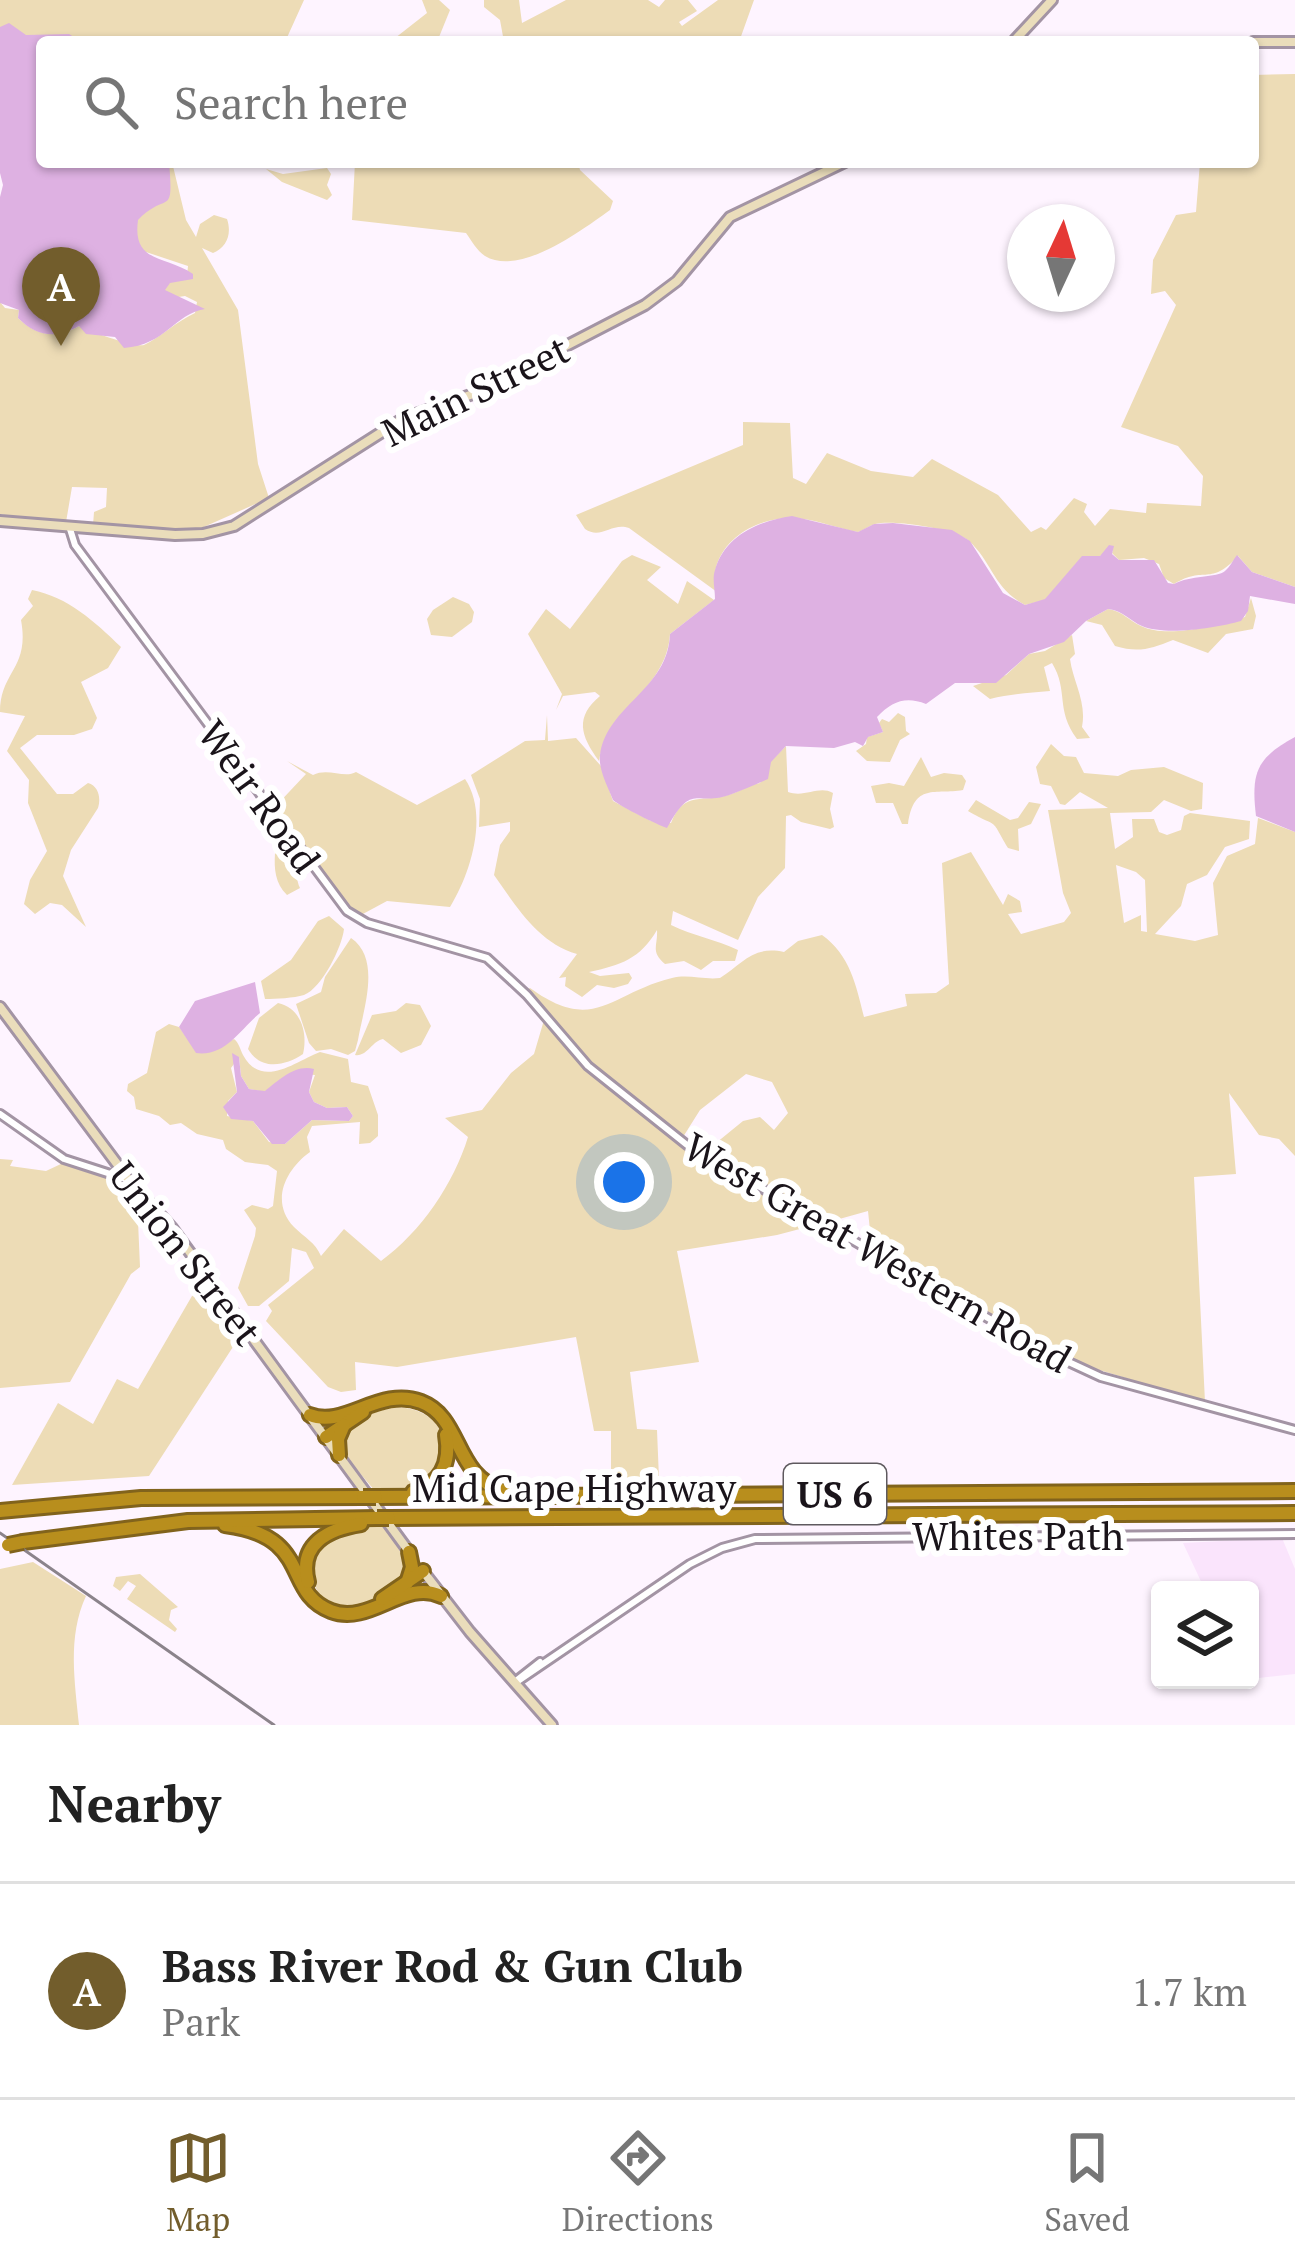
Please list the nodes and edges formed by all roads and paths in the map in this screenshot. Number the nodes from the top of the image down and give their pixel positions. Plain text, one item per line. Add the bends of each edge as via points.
1 (1052, 0) edge
2 (1019, 36) edge
3 (1259, 42) edge
4 (1295, 42) edge
5 (832, 168) edge
6 (0, 521) edge
7 (70, 529) junction
8 (514, 982) joint
9 (0, 1007) edge
10 (0, 1114) edge
11 (128, 1180) junction
12 (310, 1415) junction
13 (343, 1419) junction
14 (1295, 1430) edge
15 (324, 1435) junction
16 (339, 1455) junction
17 (1295, 1491) edge
18 (529, 1495) junction
19 (370, 1498) junction
20 (0, 1510) edge
21 (1295, 1514) edge
22 (385, 1520) junction
23 (188, 1522) junction
24 (1295, 1534) edge
25 (4, 1546) edge
26 (409, 1552) junction
27 (425, 1574) junction
28 (407, 1590) junction
29 (441, 1596) junction
30 (504, 1671) junction
31 (530, 1672) junction
32 (515, 1682) junction
33 (543, 1714) junction
34 (552, 1725) edge

1 - 2 main road
3 - 4 main road
5 - 7 main road, Main Street via 730,217 677,281 645,304 484,388 409,415 234,526 191,535
6 - 7 main road, Main Street
7 - 8 street, Weir Road via 344,908 479,954
8 - 14 street, West Great Western Road via 588,1066 677,1138 867,1251 1076,1368
9 - 11 main road, Union Street
10 - 11 street via 64,1160
11 - 12 main road, Union Street
12 - 13 highway
12 - 15 main road, Union Street
13 - 15 highway
13 - 16 highway
13 - 18 highway via 387,1399 423,1403 443,1419 479,1479
13 - 19 highway via 404,1403 431,1413 446,1432 448,1457 436,1480
15 - 16 main road, Union Street
16 - 19 main road, Union Street
17 - 18 highway, Mid Cape Highway / US 6
18 - 19 highway, Mid Cape Highway / US 6
19 - 20 highway, Mid Cape Highway / US 6 via 141,1498
19 - 26 main road, Union Street
21 - 22 highway, Mid Cape Highway / US 6
22 - 23 highway, Mid Cape Highway / US 6
22 - 28 highway via 319,1538 307,1558 309,1585 327,1604 354,1610
23 - 25 highway, Mid Cape Highway / US 6, bridge
23 - 28 highway via 273,1539 310,1596 330,1611 356,1614
24 - 31 street, Whites Path via 755,1539 698,1559
26 - 27 main road, Union Street
26 - 28 highway
27 - 28 highway
27 - 29 main road, Union Street
28 - 29 highway
29 - 30 main road, Union Street
30 - 31 street
30 - 32 main road, Union Street
31 - 32 street, Whites Path
31 - 33 street via 527,1688
32 - 33 main road, Union Street
33 - 34 main road, Union Street

